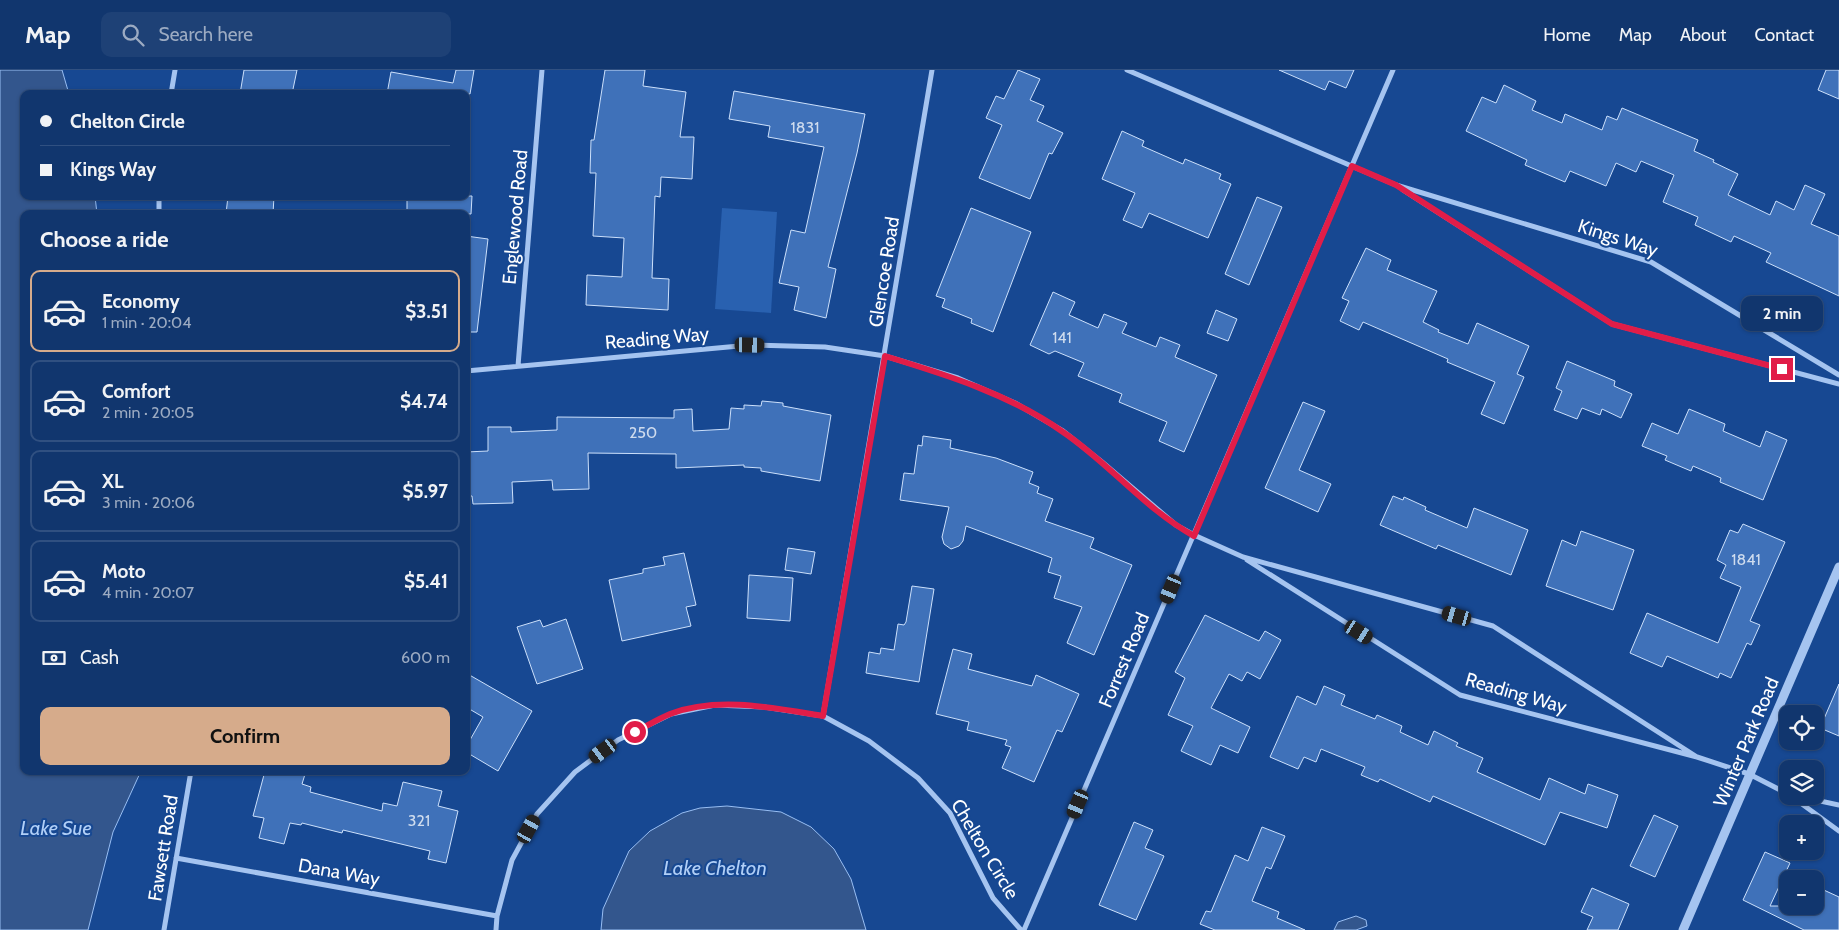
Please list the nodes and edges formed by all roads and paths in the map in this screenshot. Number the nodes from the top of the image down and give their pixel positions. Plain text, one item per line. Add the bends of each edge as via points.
1 (175, 70) edge
2 (542, 70) edge
3 (932, 70) edge
4 (1127, 70) edge
5 (1393, 70) edge
6 (172, 90) edge
7 (1352, 166) junction
8 (1396, 185) junction
9 (885, 356) junction
10 (518, 366) junction
11 (470, 371) edge
12 (1839, 375) edge
13 (1839, 384) edge
14 (1194, 536) junction
15 (1242, 557) junction
16 (1839, 567) edge
17 (823, 716) junction
18 (1697, 757) junction
19 (1749, 774) junction
20 (190, 775) edge
21 (1779, 789) edge
22 (1824, 802) edge
23 (1803, 805) edge
24 (1839, 805) edge
25 (1839, 831) edge
26 (176, 858) junction
27 (497, 916) junction
28 (164, 930) edge
29 (496, 930) edge
30 (1022, 930) edge
31 (1684, 930) edge

1 - 6 street
2 - 10 street, Englewood Road
3 - 9 street, Glencoe Road
4 - 7 street, Kings Way
5 - 7 street, Forrest Road
7 - 8 street, Kings Way
7 - 14 street, Forrest Road
8 - 12 street, Kings Way via 1651,262
8 - 13 street, Kings Way via 1612,324
9 - 10 street, Reading Way via 825,347 750,345
9 - 14 street, Reading Way via 958,378 1015,403 1063,431 1168,520
9 - 17 street, Glencoe Road
10 - 11 street, Reading Way
14 - 15 street, Reading Way
14 - 30 street, Forrest Road
15 - 18 street, Reading Way via 1493,626
15 - 18 street, Reading Way via 1460,695
16 - 19 street, Winter Park Road
17 - 27 street, Chelton Circle via 764,707 715,705 671,714 618,740 575,772 537,814 512,860
17 - 30 street, Chelton Circle via 869,741 918,778 950,813 993,898
18 - 19 street, Reading Way
19 - 21 street, Reading Way
19 - 31 street, Winter Park Road
20 - 26 street, Fawsett Road
22 - 24 street
23 - 25 street
26 - 27 street, Dana Way
26 - 28 street, Fawsett Road
27 - 29 street, Chelton Circle

